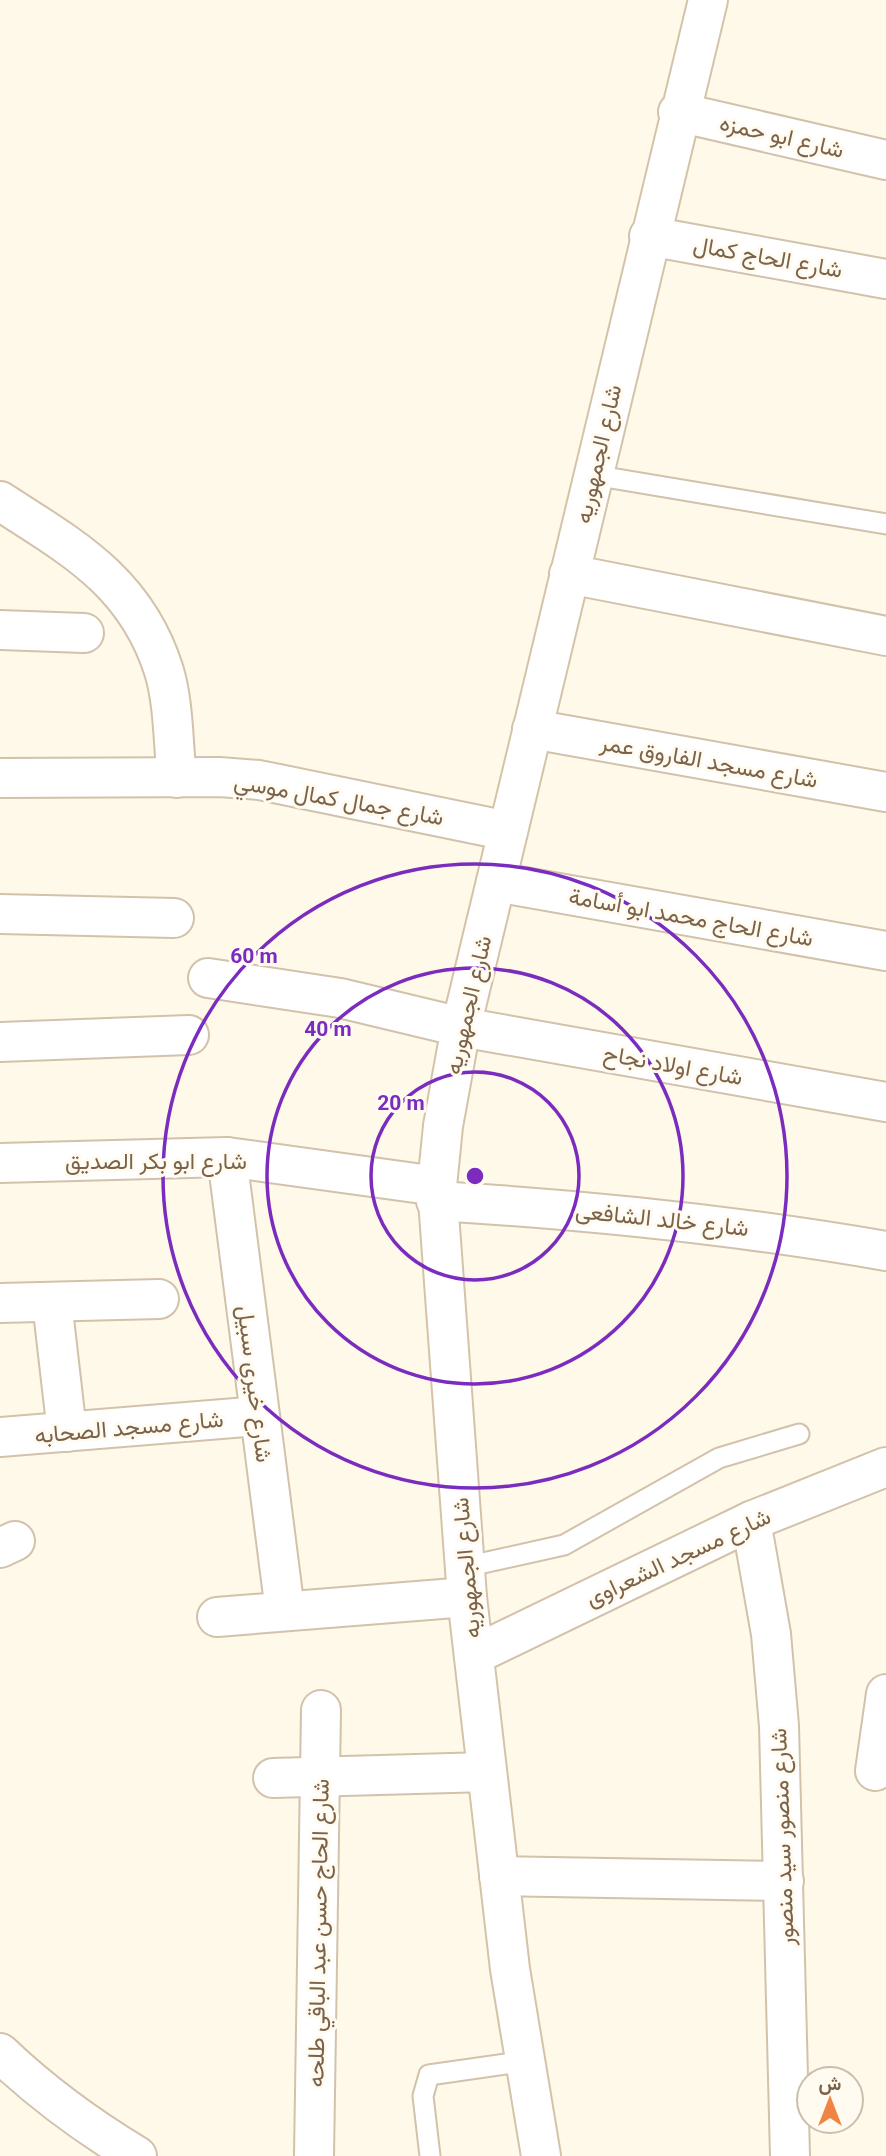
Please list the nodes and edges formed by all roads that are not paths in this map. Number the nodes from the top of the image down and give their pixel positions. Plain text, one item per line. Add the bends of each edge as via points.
1 (708, 0) edge
2 (678, 112) junction
3 (886, 160) edge
4 (649, 236) junction
5 (886, 279) edge
6 (593, 475) junction
7 (0, 501) edge
8 (886, 524) edge
9 (569, 574) junction
10 (0, 630) edge
11 (84, 633) dead end
12 (886, 636) edge
13 (532, 729) junction
14 (0, 778) edge
15 (177, 778) junction
16 (886, 792) edge
17 (508, 831) junction
18 (496, 882) junction
19 (0, 914) edge
20 (174, 918) dead end
21 (886, 951) edge
22 (208, 978) dead end
23 (461, 1027) junction
24 (189, 1035) dead end
25 (0, 1042) edge
26 (886, 1102) edge
27 (227, 1157) junction
28 (0, 1164) edge
29 (437, 1193) junction
30 (886, 1251) edge
31 (159, 1299) dead end
32 (52, 1302) junction
33 (0, 1303) edge
34 (258, 1416) junction
35 (67, 1432) junction
36 (799, 1434) dead end
37 (0, 1437) edge
38 (886, 1467) edge
39 (751, 1521) junction
40 (466, 1582) junction
41 (285, 1611) junction
42 (217, 1617) dead end
43 (474, 1656) junction
44 (886, 1694) edge
45 (321, 1710) dead end
46 (875, 1771) dead end
47 (487, 1772) junction
48 (320, 1777) junction
49 (273, 1778) dead end
50 (499, 1875) junction
51 (784, 1881) junction
52 (0, 2053) edge
53 (526, 2061) junction
54 (137, 2156) edge
55 (314, 2156) edge
56 (430, 2156) edge
57 (541, 2156) edge
58 (790, 2156) edge

1 - 2 street, شارع الجمهوريه
2 - 3 street, شارع ابو حمزه
2 - 4 street, شارع الجمهوريه
4 - 5 street, شارع الحاج كمال
4 - 6 street, شارع الجمهوريه
6 - 8 lane
6 - 9 street, شارع الجمهوريه
7 - 15 street via 63,539 127,598 164,673
9 - 12 street
9 - 13 street, شارع الجمهوريه
10 - 11 street
13 - 16 street, شارع مسجد الفاروق عمر
13 - 17 street, شارع الجمهوريه
14 - 15 street, شارع جمال كمال موسي
15 - 17 street, شارع جمال كمال موسي via 259,780
17 - 18 street, شارع الجمهوريه
18 - 21 street, شارع الحاج محمد ابو أسامة
18 - 23 street, شارع الجمهوريه
19 - 20 street
22 - 23 street, شارع اولاد نجاح via 340,998
23 - 26 street, شارع اولاد نجاح
23 - 29 street, شارع الجمهوريه via 443,1126
24 - 25 street
27 - 28 street, شارع ابو بكر الصديق
27 - 29 street, شارع ابو بكر الصديق
27 - 34 street, شارع خيرى سبيل
29 - 30 street, شارع خالد الشافعى via 737,1227
29 - 40 street, شارع الجمهوريه
31 - 32 street
32 - 33 street
32 - 35 street
34 - 35 street, شارع مسجد الصحابه
34 - 41 street, شارع خيرى سبيل
35 - 37 street, شارع مسجد الصحابه
36 - 40 lane via 719,1458 564,1545
38 - 39 street, شارع مسجد الشعراوى
39 - 43 street, شارع مسجد الشعراوى
39 - 51 street, شارع منصور سيد منصور via 772,1647
40 - 41 street
40 - 43 street, شارع الجمهوريه
41 - 42 street
43 - 47 street, شارع الجمهوريه
44 - 46 street
45 - 48 street, شارع الحاج حسن عبد الباقي طلحه
47 - 48 street
47 - 50 street, شارع الجمهوريه
48 - 49 street
48 - 55 street, شارع الحاج حسن عبد الباقي طلحه
50 - 51 street
50 - 53 street, شارع الجمهوريه
51 - 58 street, شارع منصور سيد منصور
52 - 54 street via 32,2084
53 - 56 lane via 429,2075 423,2096
53 - 57 street, شارع الجمهوريه

